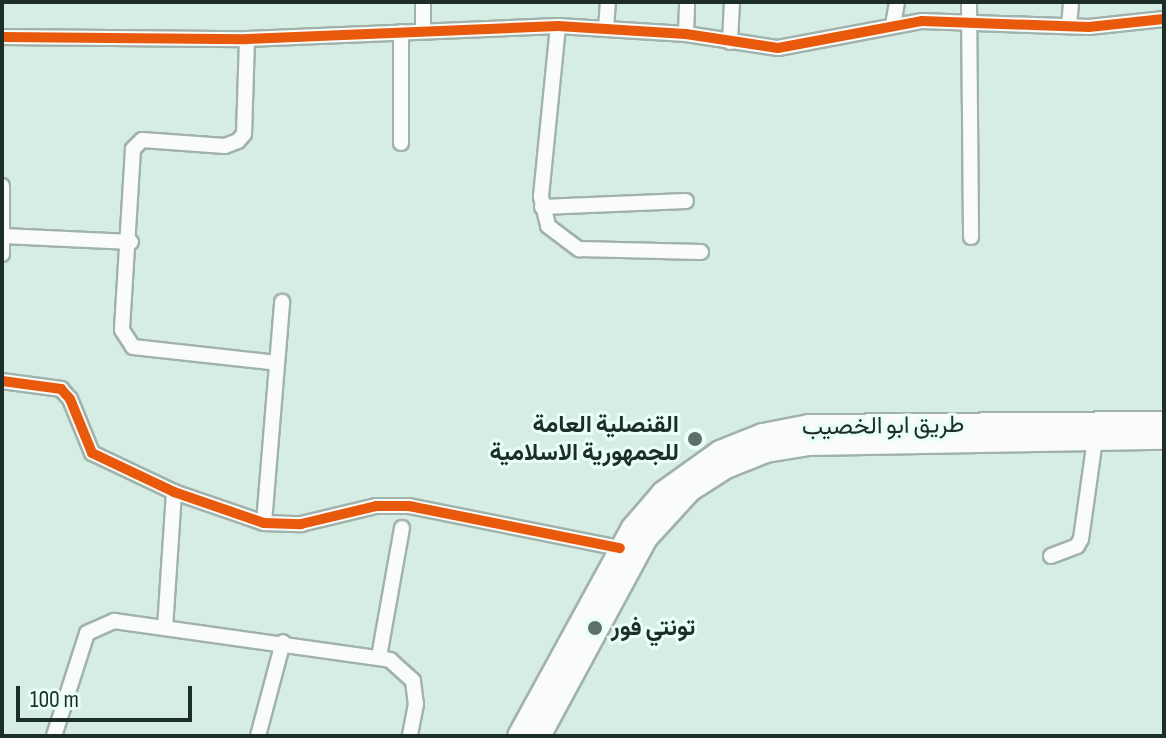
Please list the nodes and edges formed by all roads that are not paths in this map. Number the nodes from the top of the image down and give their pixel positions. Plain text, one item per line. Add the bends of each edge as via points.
1 (423, 2) edge
2 (608, 2) edge
3 (687, 2) edge
4 (732, 2) edge
5 (897, 2) edge
6 (969, 2) edge
7 (1071, 2) edge
8 (1164, 19) edge
9 (966, 21) junction
10 (893, 25) junction
11 (558, 26) junction
12 (1069, 26) junction
13 (423, 29) junction
14 (606, 29) junction
15 (401, 32) junction
16 (686, 34) junction
17 (2, 37) edge
18 (247, 39) junction
19 (730, 42) junction
20 (401, 143) dead end
21 (2, 186) edge
22 (686, 201) dead end
23 (542, 207) junction
24 (3, 236) edge
25 (971, 237) dead end
26 (131, 242) junction
27 (701, 252) dead end
28 (2, 254) edge
29 (282, 302) dead end
30 (277, 363) junction
31 (2, 381) edge
32 (1164, 423) edge
33 (1164, 438) edge
34 (1095, 439) junction
35 (174, 492) junction
36 (264, 523) junction
37 (402, 528) dead end
38 (620, 548) junction
39 (1051, 556) dead end
40 (165, 628) junction
41 (283, 642) junction
42 (379, 657) junction
43 (54, 736) edge
44 (258, 736) edge
45 (410, 736) edge
46 (519, 736) edge
47 (539, 736) edge

1 - 13 street
2 - 14 street
3 - 16 street
4 - 19 street
5 - 10 street
6 - 9 street
7 - 12 street
8 - 12 street
9 - 10 street
9 - 12 street
9 - 25 street
10 - 19 street via 778,48
11 - 13 street
11 - 14 street
11 - 23 street
13 - 15 street
14 - 16 street
15 - 18 street
15 - 20 street
16 - 19 street
17 - 18 street
18 - 26 street via 244,134 225,146 136,144
21 - 24 street
22 - 23 street
23 - 27 street via 554,234 579,249
24 - 26 street
24 - 28 street
26 - 30 street via 122,330 126,344
29 - 30 street
30 - 36 street
31 - 35 street via 61,389 92,453
32 - 38 main road, طريق ابو الخصيب via 785,429 730,447 680,477
33 - 34 main road, طريق ابو الخصيب
34 - 39 street via 1081,539 1077,546
34 - 47 main road, طريق ابو الخصيب via 809,444 766,451 726,467 690,490 646,538
35 - 36 street
35 - 40 street
36 - 38 street via 301,524 376,506 409,506
37 - 42 street
38 - 46 main road, طريق ابو الخصيب
40 - 41 street
40 - 43 street via 103,622 87,633
41 - 42 street
41 - 44 street
42 - 45 street via 399,665 413,681 416,704

